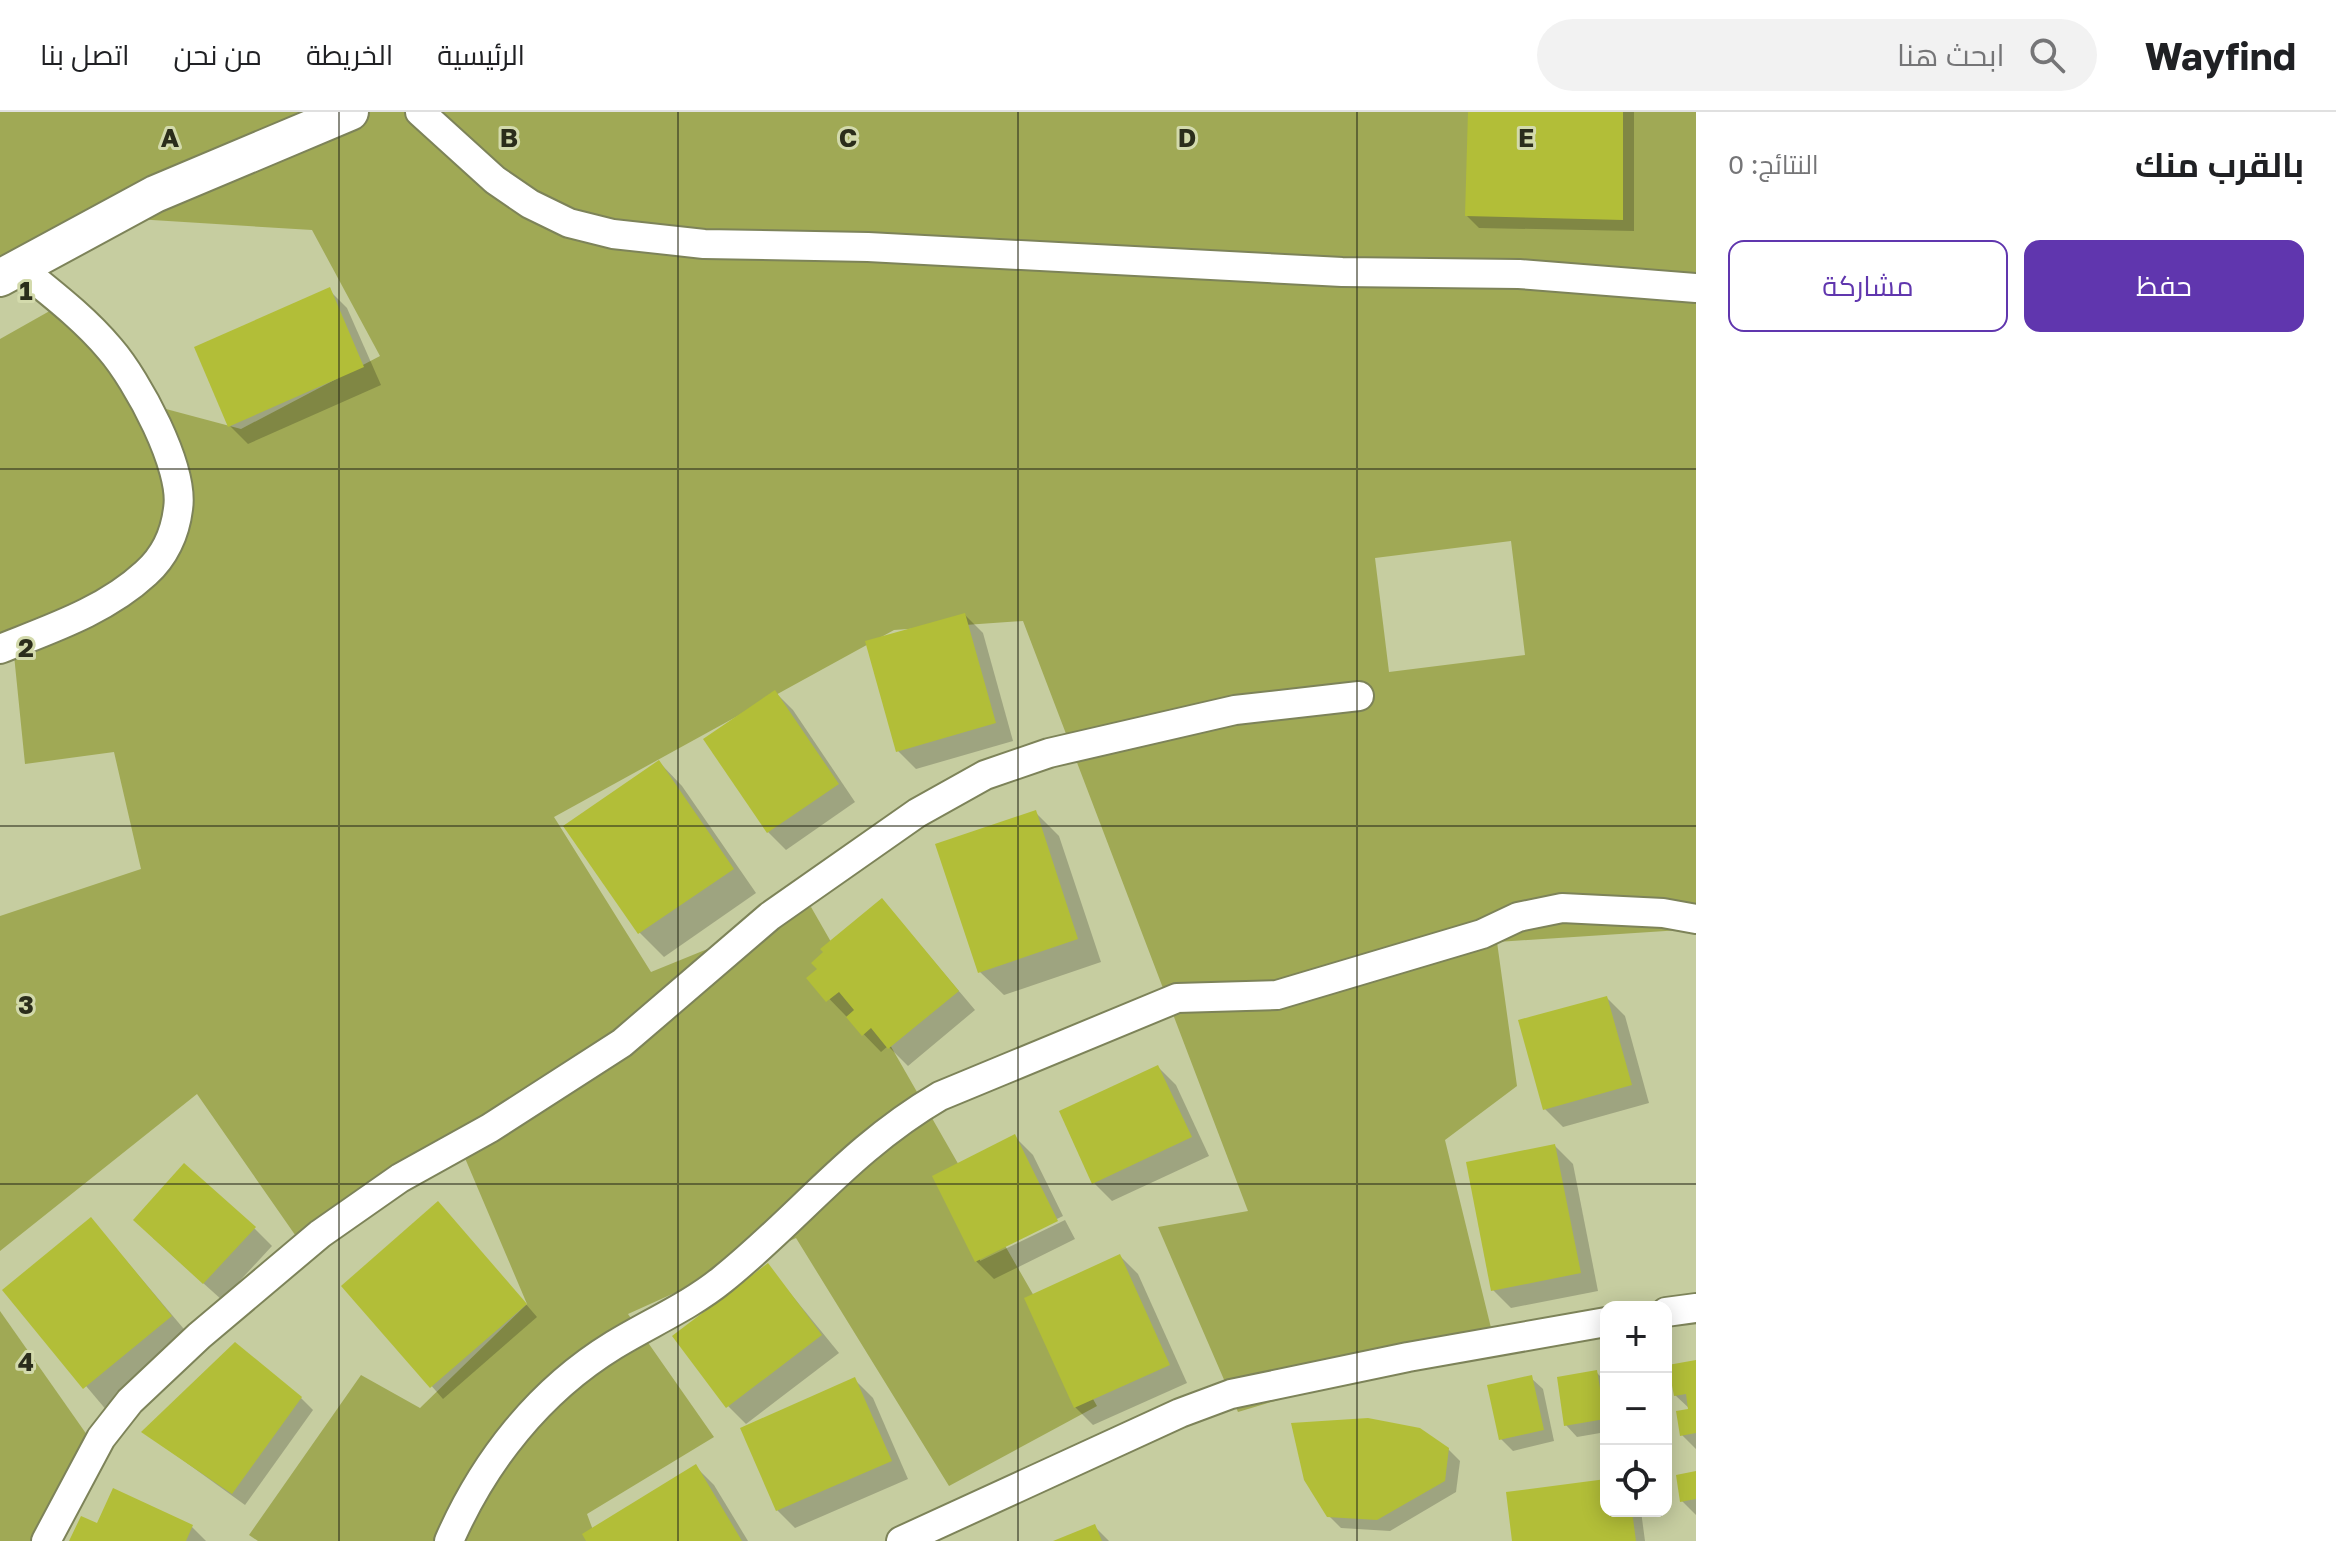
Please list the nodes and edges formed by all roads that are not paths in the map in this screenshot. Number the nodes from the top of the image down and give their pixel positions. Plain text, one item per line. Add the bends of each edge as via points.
1 (350, 112) edge
2 (420, 112) edge
3 (10, 273) edge
4 (1696, 288) edge
5 (0, 649) edge
6 (1359, 696) dead end
7 (1696, 919) edge
8 (1696, 1308) edge
9 (1672, 1311) edge
10 (1600, 1323) edge
11 (46, 1541) edge
12 (449, 1541) edge
13 (901, 1541) edge

1 - 3 street via 155,194
2 - 4 street via 495,180 530,204 569,223 642,238 1342,272 1519,274
3 - 5 street via 99,336 128,373 176,475 179,507 169,543 148,572 117,597
6 - 11 street via 1235,710 1049,753 985,775 917,813 770,916 622,1043 490,1128 400,1178 320,1234 130,1401 101,1438
7 - 12 street via 1562,908 1518,917 1482,934 1277,995 1177,998 940,1096 851,1158 723,1279 577,1369 520,1423 461,1513
8 - 9 street
10 - 13 street via 1231,1394

